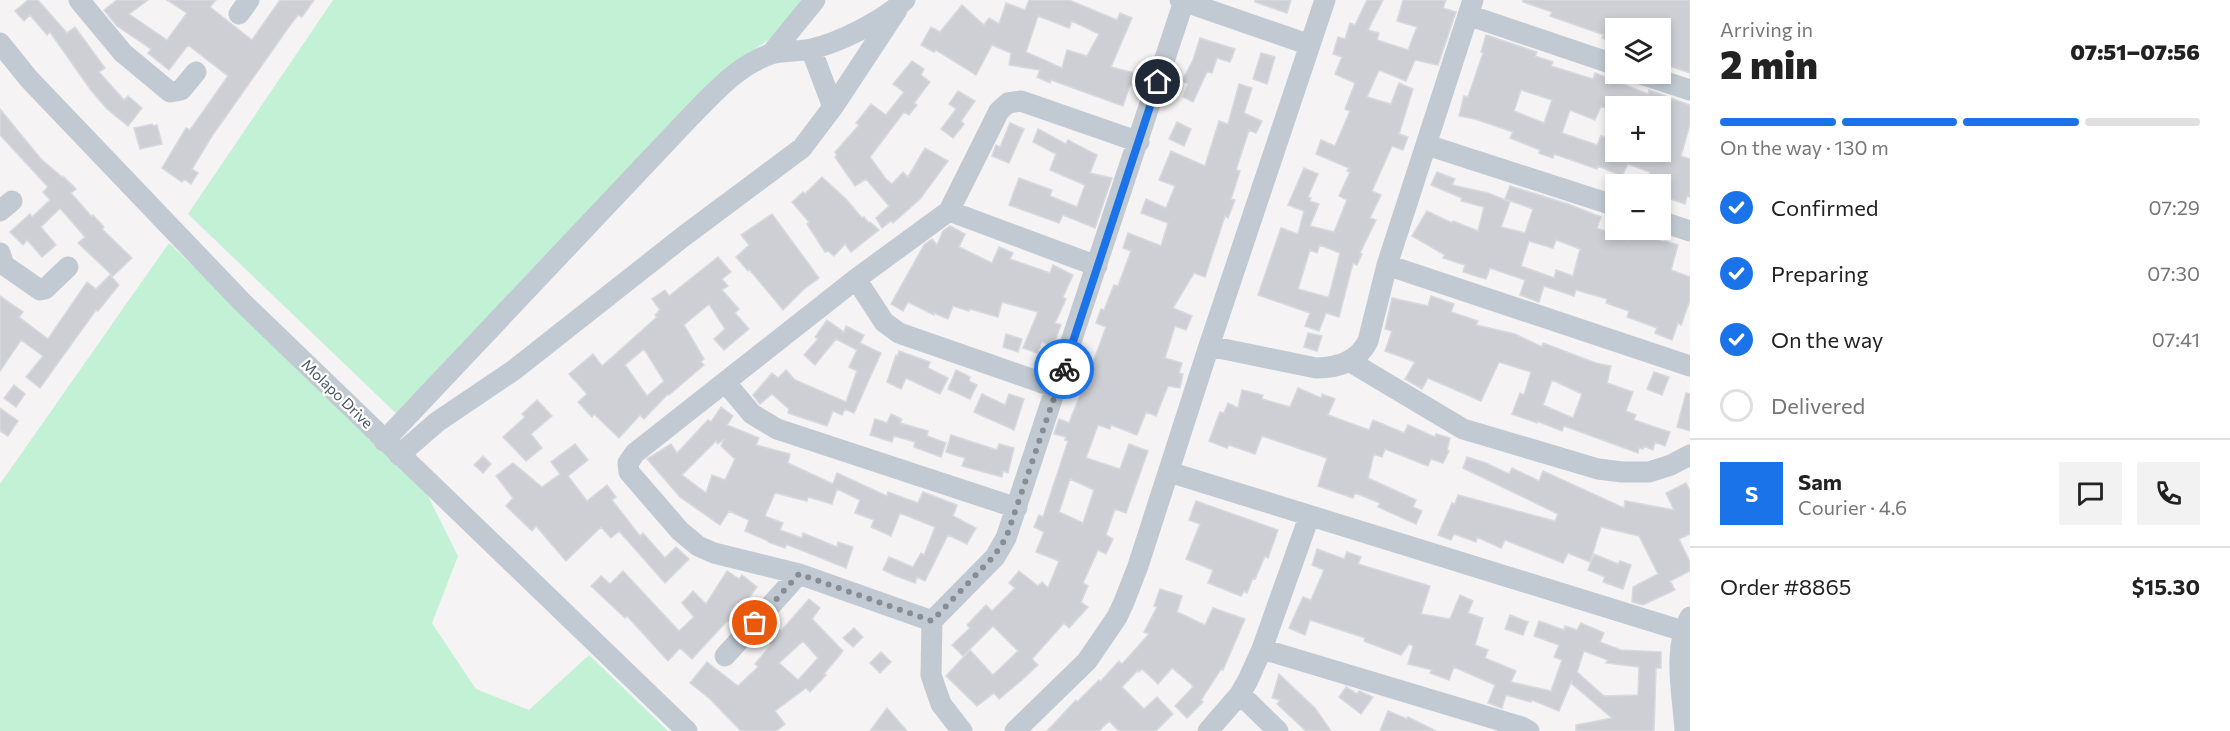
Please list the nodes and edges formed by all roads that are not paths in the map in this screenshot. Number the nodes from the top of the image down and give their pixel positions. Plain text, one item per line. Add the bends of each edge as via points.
1 (79, 0) edge
2 (816, 0) edge
3 (1325, 0) edge
4 (1182, 1) edge
5 (903, 2) edge
6 (1471, 8) edge
7 (0, 43) edge
8 (1310, 45) junction
9 (811, 49) junction
10 (771, 54) junction
11 (1605, 61) edge
12 (196, 72) dead end
13 (1671, 84) edge
14 (1690, 90) edge
15 (833, 107) junction
16 (1139, 142) junction
17 (1427, 145) junction
18 (1605, 202) edge
19 (949, 211) junction
20 (1671, 225) edge
21 (1690, 231) edge
22 (1, 263) edge
23 (1387, 265) junction
24 (1097, 266) junction
25 (68, 267) dead end
26 (855, 279) junction
27 (1209, 346) junction
28 (1349, 361) junction
29 (1690, 366) edge
30 (725, 382) junction
31 (1057, 388) junction
32 (392, 448) junction
33 (1690, 455) edge
34 (1169, 472) junction
35 (1017, 508) junction
36 (1309, 517) junction
37 (799, 574) junction
38 (932, 621) junction
39 (1686, 624) edge
40 (1262, 649) junction
41 (726, 656) dead end
42 (1240, 694) junction
43 (1686, 727) edge
44 (687, 731) edge
45 (962, 731) edge
46 (1015, 731) edge
47 (1208, 731) edge
48 (1278, 731) edge
49 (1529, 731) edge

1 - 12 street via 123,53 166,90 181,90
2 - 10 street
3 - 8 street
4 - 8 street
4 - 16 street
5 - 9 street via 866,27
5 - 15 street
6 - 11 street
6 - 17 street
7 - 32 street, Molapo Drive via 29,79 243,303
8 - 27 street
9 - 10 street
9 - 15 street
10 - 32 street via 740,69 691,116
13 - 14 street
15 - 32 street via 802,148 777,169 684,236 514,370
16 - 19 street via 1012,101 999,111
16 - 24 street
17 - 18 street
17 - 23 street
19 - 24 street
19 - 26 street
20 - 21 street
22 - 25 street via 40,290
23 - 28 street via 1368,341 1363,351
23 - 29 street
24 - 31 street
26 - 30 street
26 - 31 street via 884,322 899,333
27 - 28 street via 1316,368
27 - 34 street
28 - 33 street via 1463,429 1598,469 1649,472
30 - 35 street via 752,414 777,429
30 - 37 street via 635,453 628,463 629,472 698,546
31 - 35 street
32 - 44 street, Molapo Drive
34 - 36 street
34 - 46 street via 1117,617 1086,661
35 - 38 street via 1006,538 994,556
36 - 39 street
36 - 40 street
37 - 38 street
37 - 41 street
38 - 45 street via 931,675 941,704
39 - 43 street via 1681,658
40 - 42 street
40 - 49 street
42 - 47 street
42 - 48 street

